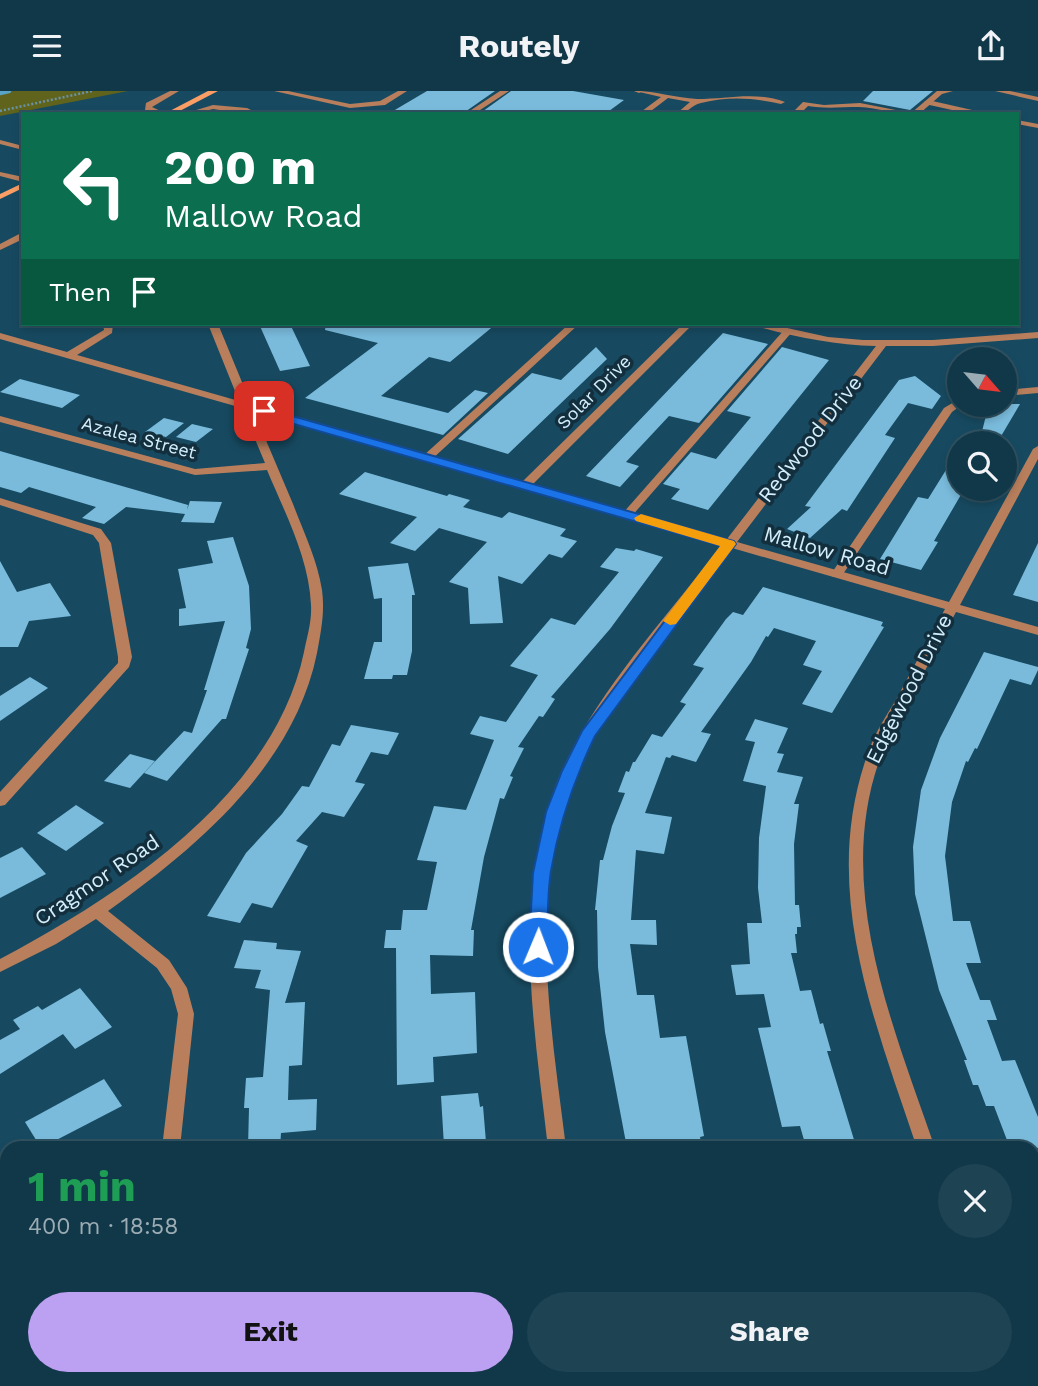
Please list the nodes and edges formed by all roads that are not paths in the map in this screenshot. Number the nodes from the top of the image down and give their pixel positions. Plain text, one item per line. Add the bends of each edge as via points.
1 (175, 91) edge
2 (214, 91) edge
3 (278, 91) edge
4 (309, 91) edge
5 (403, 91) edge
6 (505, 91) edge
7 (638, 91) edge
8 (702, 91) edge
9 (949, 91) edge
10 (999, 91) edge
11 (294, 94) junction
12 (667, 96) junction
13 (1038, 99) edge
14 (692, 100) junction
15 (781, 102) dead end
16 (928, 102) junction
17 (180, 108) junction
18 (197, 111) junction
19 (157, 112) edge
20 (170, 112) edge
21 (201, 112) edge
22 (244, 112) edge
23 (472, 112) edge
24 (645, 112) edge
25 (682, 112) edge
26 (797, 112) edge
27 (901, 112) edge
28 (916, 112) edge
29 (972, 112) edge
30 (1019, 122) edge
31 (1038, 126) edge
32 (0, 142) edge
33 (21, 147) edge
34 (0, 174) edge
35 (21, 179) edge
36 (21, 186) edge
37 (0, 197) edge
38 (21, 236) edge
39 (0, 247) edge
40 (108, 326) edge
41 (214, 326) edge
42 (572, 326) edge
43 (686, 326) edge
44 (766, 326) edge
45 (787, 332) junction
46 (1038, 335) edge
47 (0, 336) edge
48 (883, 344) junction
49 (69, 355) junction
50 (1038, 390) edge
51 (1017, 392) edge
52 (245, 406) junction
53 (947, 411) edge
54 (0, 419) edge
55 (1038, 449) edge
56 (427, 458) junction
57 (272, 466) junction
58 (525, 485) junction
59 (0, 501) edge
60 (627, 515) junction
61 (729, 544) junction
62 (837, 573) junction
63 (951, 607) junction
64 (1038, 631) edge
65 (0, 801) edge
66 (97, 911) junction
67 (0, 967) edge
68 (173, 1141) edge
69 (556, 1141) edge
70 (924, 1141) edge

1 - 19 street via 149,105
2 - 17 street
3 - 11 street
4 - 11 street
5 - 11 street via 382,103 350,106
6 - 23 street
7 - 12 street
8 - 14 street
9 - 16 street
10 - 13 street
12 - 14 street
12 - 24 street
14 - 15 street via 747,95
14 - 25 street
16 - 28 street
16 - 29 street
17 - 18 street
17 - 20 street
18 - 21 street
18 - 22 street via 213,107 247,110
26 - 27 street via 806,104 860,105
30 - 31 street
32 - 33 street
34 - 35 street
36 - 37 street
38 - 39 street
40 - 49 street via 109,331
41 - 52 street, Cragmor Road
42 - 56 street
43 - 58 street, Solar Drive
44 - 45 street
45 - 48 street
45 - 60 street
46 - 48 street
47 - 49 street, Mallow Road
48 - 61 street, Redwood Drive
49 - 52 street, Mallow Road
50 - 51 street
52 - 56 street, Mallow Road
52 - 57 street, Cragmor Road
53 - 62 street
54 - 57 street, Azalea Street via 195,472
55 - 63 street, Edgewood Drive
56 - 58 street, Mallow Road
57 - 66 street, Cragmor Road via 309,558 317,594 317,620 304,686 265,755 205,826
58 - 60 street, Mallow Road
59 - 65 street via 97,533 105,543 125,657 124,664
60 - 61 street, Mallow Road
61 - 62 street, Mallow Road
61 - 69 street, Redwood Drive via 587,735 555,812 537,927 539,989
62 - 63 street, Mallow Road
63 - 64 street, Mallow Road
63 - 70 street, Edgewood Drive via 865,776 854,836 860,935 867,967
66 - 67 street, Cragmor Road
66 - 68 street via 163,964 180,988 186,1014

